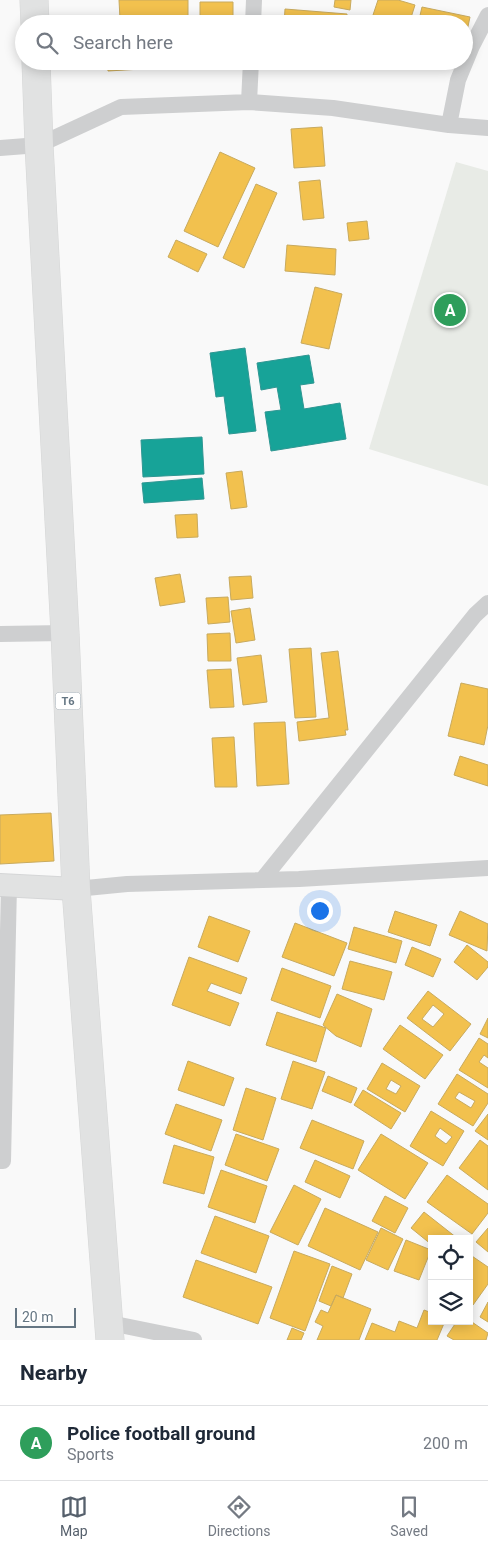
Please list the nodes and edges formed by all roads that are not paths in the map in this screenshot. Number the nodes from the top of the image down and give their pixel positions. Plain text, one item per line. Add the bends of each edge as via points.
1 (34, 0) edge
2 (254, 0) edge
3 (35, 15) edge
4 (253, 15) edge
5 (488, 15) edge
6 (473, 44) edge
7 (36, 70) edge
8 (251, 70) edge
9 (462, 70) edge
10 (249, 102) junction
11 (448, 125) junction
12 (488, 128) edge
13 (39, 145) junction
14 (0, 148) edge
15 (488, 603) edge
16 (65, 633) junction
17 (0, 634) edge
18 (488, 868) edge
19 (262, 880) junction
20 (4, 885) edge
21 (76, 889) junction
22 (0, 1161) edge
23 (110, 1332) edge
24 (194, 1340) edge

1 - 3 highway
2 - 4 street
5 - 6 street
7 - 13 highway, T6
8 - 10 street
9 - 11 street
10 - 11 street via 333,108
10 - 13 street via 121,107
11 - 12 street
13 - 14 street
13 - 16 highway, T6
15 - 19 street
16 - 17 street
16 - 21 highway, T6
18 - 19 street
19 - 21 street via 127,884
20 - 21 street
20 - 22 street via 3,1161
21 - 23 highway, T6
23 - 24 street

